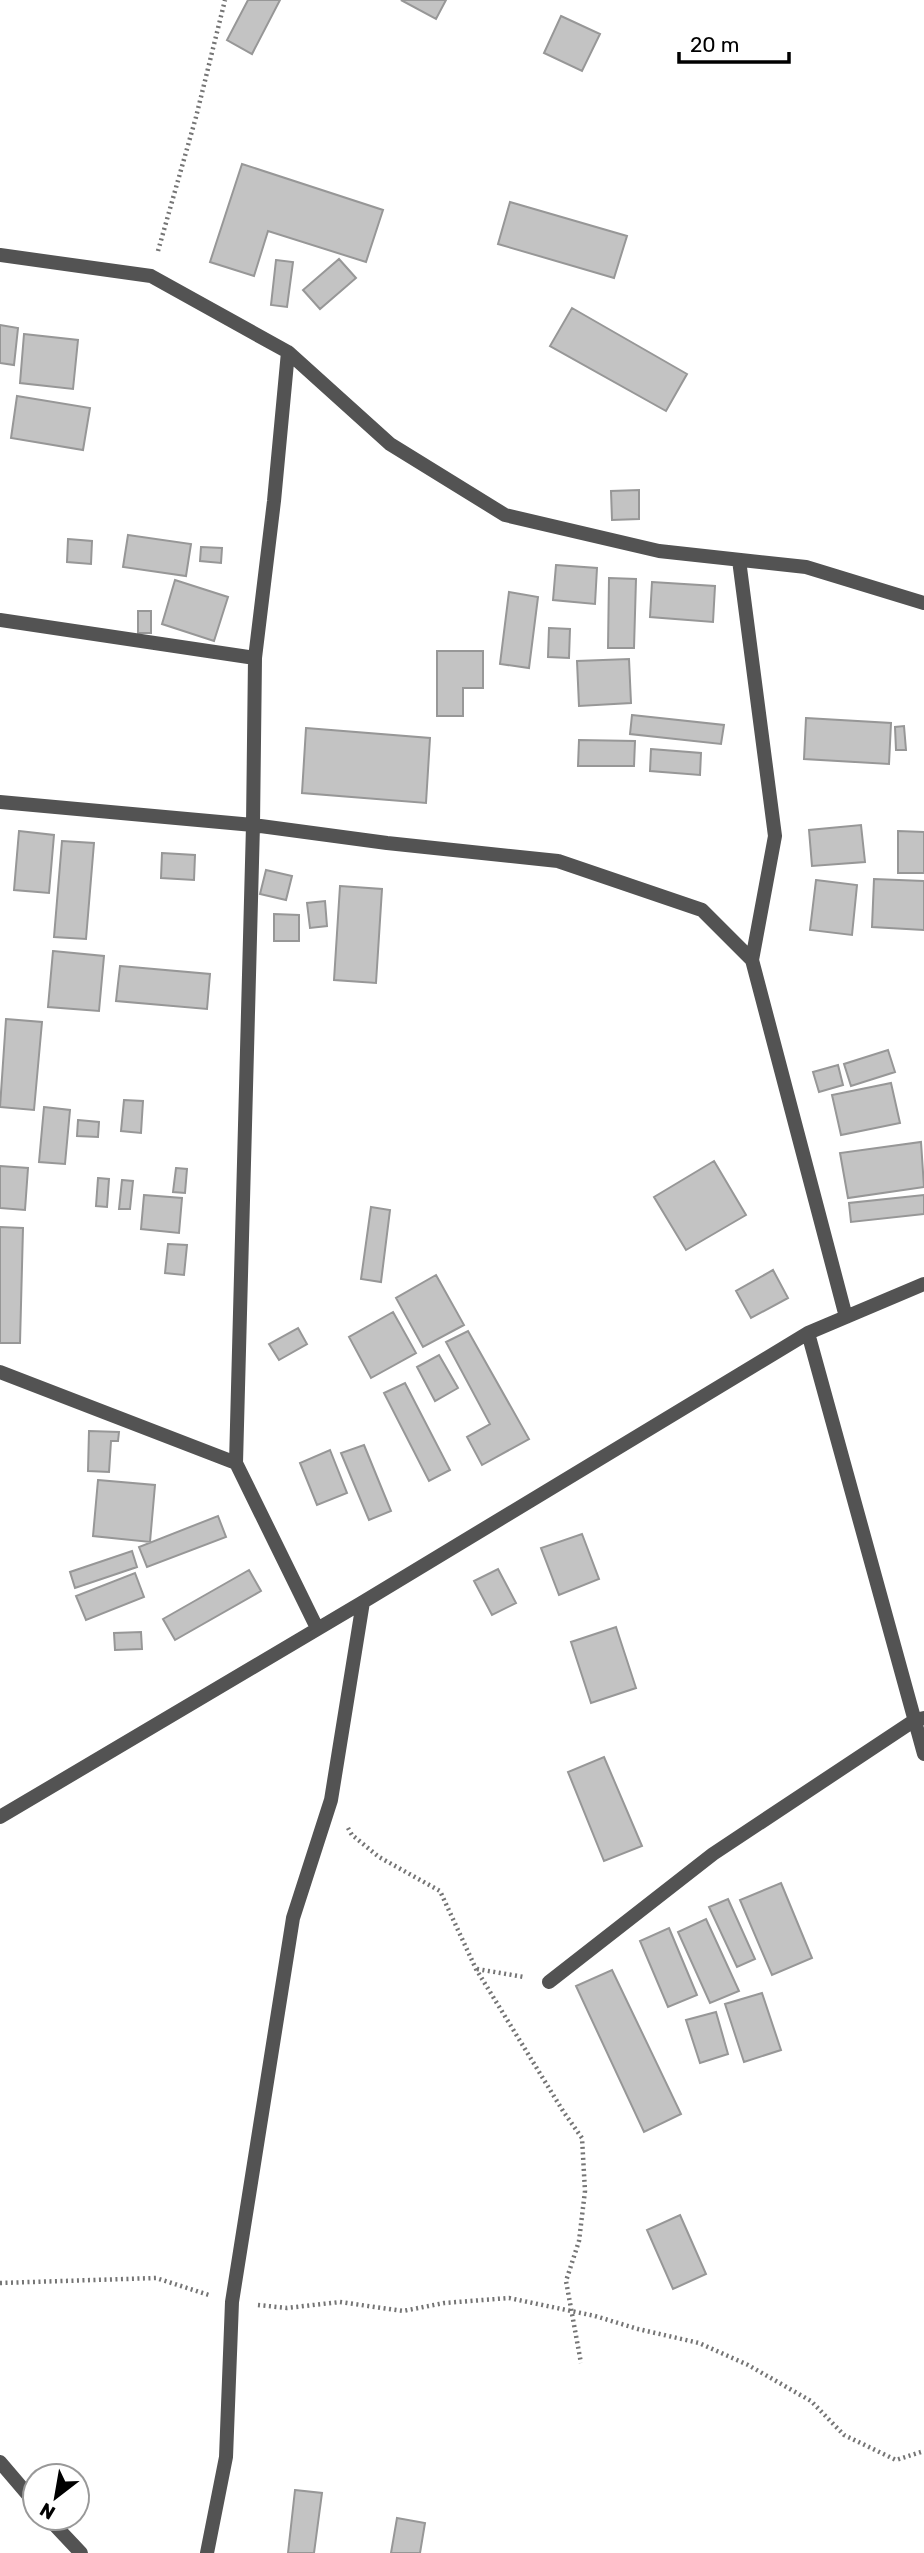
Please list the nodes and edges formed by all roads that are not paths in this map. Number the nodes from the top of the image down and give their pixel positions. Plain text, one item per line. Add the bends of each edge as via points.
1 (0, 255) edge
2 (288, 352) junction
3 (738, 560) junction
4 (924, 603) edge
5 (0, 620) edge
6 (254, 658) junction
7 (0, 802) edge
8 (253, 825) junction
9 (752, 960) junction
10 (924, 1284) edge
11 (846, 1317) junction
12 (808, 1333) junction
13 (0, 1373) edge
14 (236, 1463) junction
15 (363, 1602) junction
16 (317, 1628) junction
17 (920, 1719) edge
18 (924, 1754) edge
19 (0, 1818) edge
20 (549, 1982) road end
21 (0, 2462) edge
22 (21, 2487) edge
23 (61, 2532) edge
24 (81, 2553) edge
25 (207, 2553) edge

1 - 2 street via 150,276
2 - 3 street via 390,444 505,515 659,551
2 - 6 street
3 - 4 street via 806,567
3 - 9 street via 775,836
5 - 6 street
6 - 8 street
7 - 8 street
8 - 9 street via 558,861 702,909
8 - 14 street
9 - 11 street
10 - 11 street
11 - 12 street
12 - 15 street
12 - 17 street
13 - 14 street
14 - 16 street
15 - 16 street
15 - 25 street via 331,1800 293,1918 232,2302 226,2457
16 - 19 street
17 - 18 street
17 - 20 street via 713,1854
21 - 22 street
23 - 24 street

